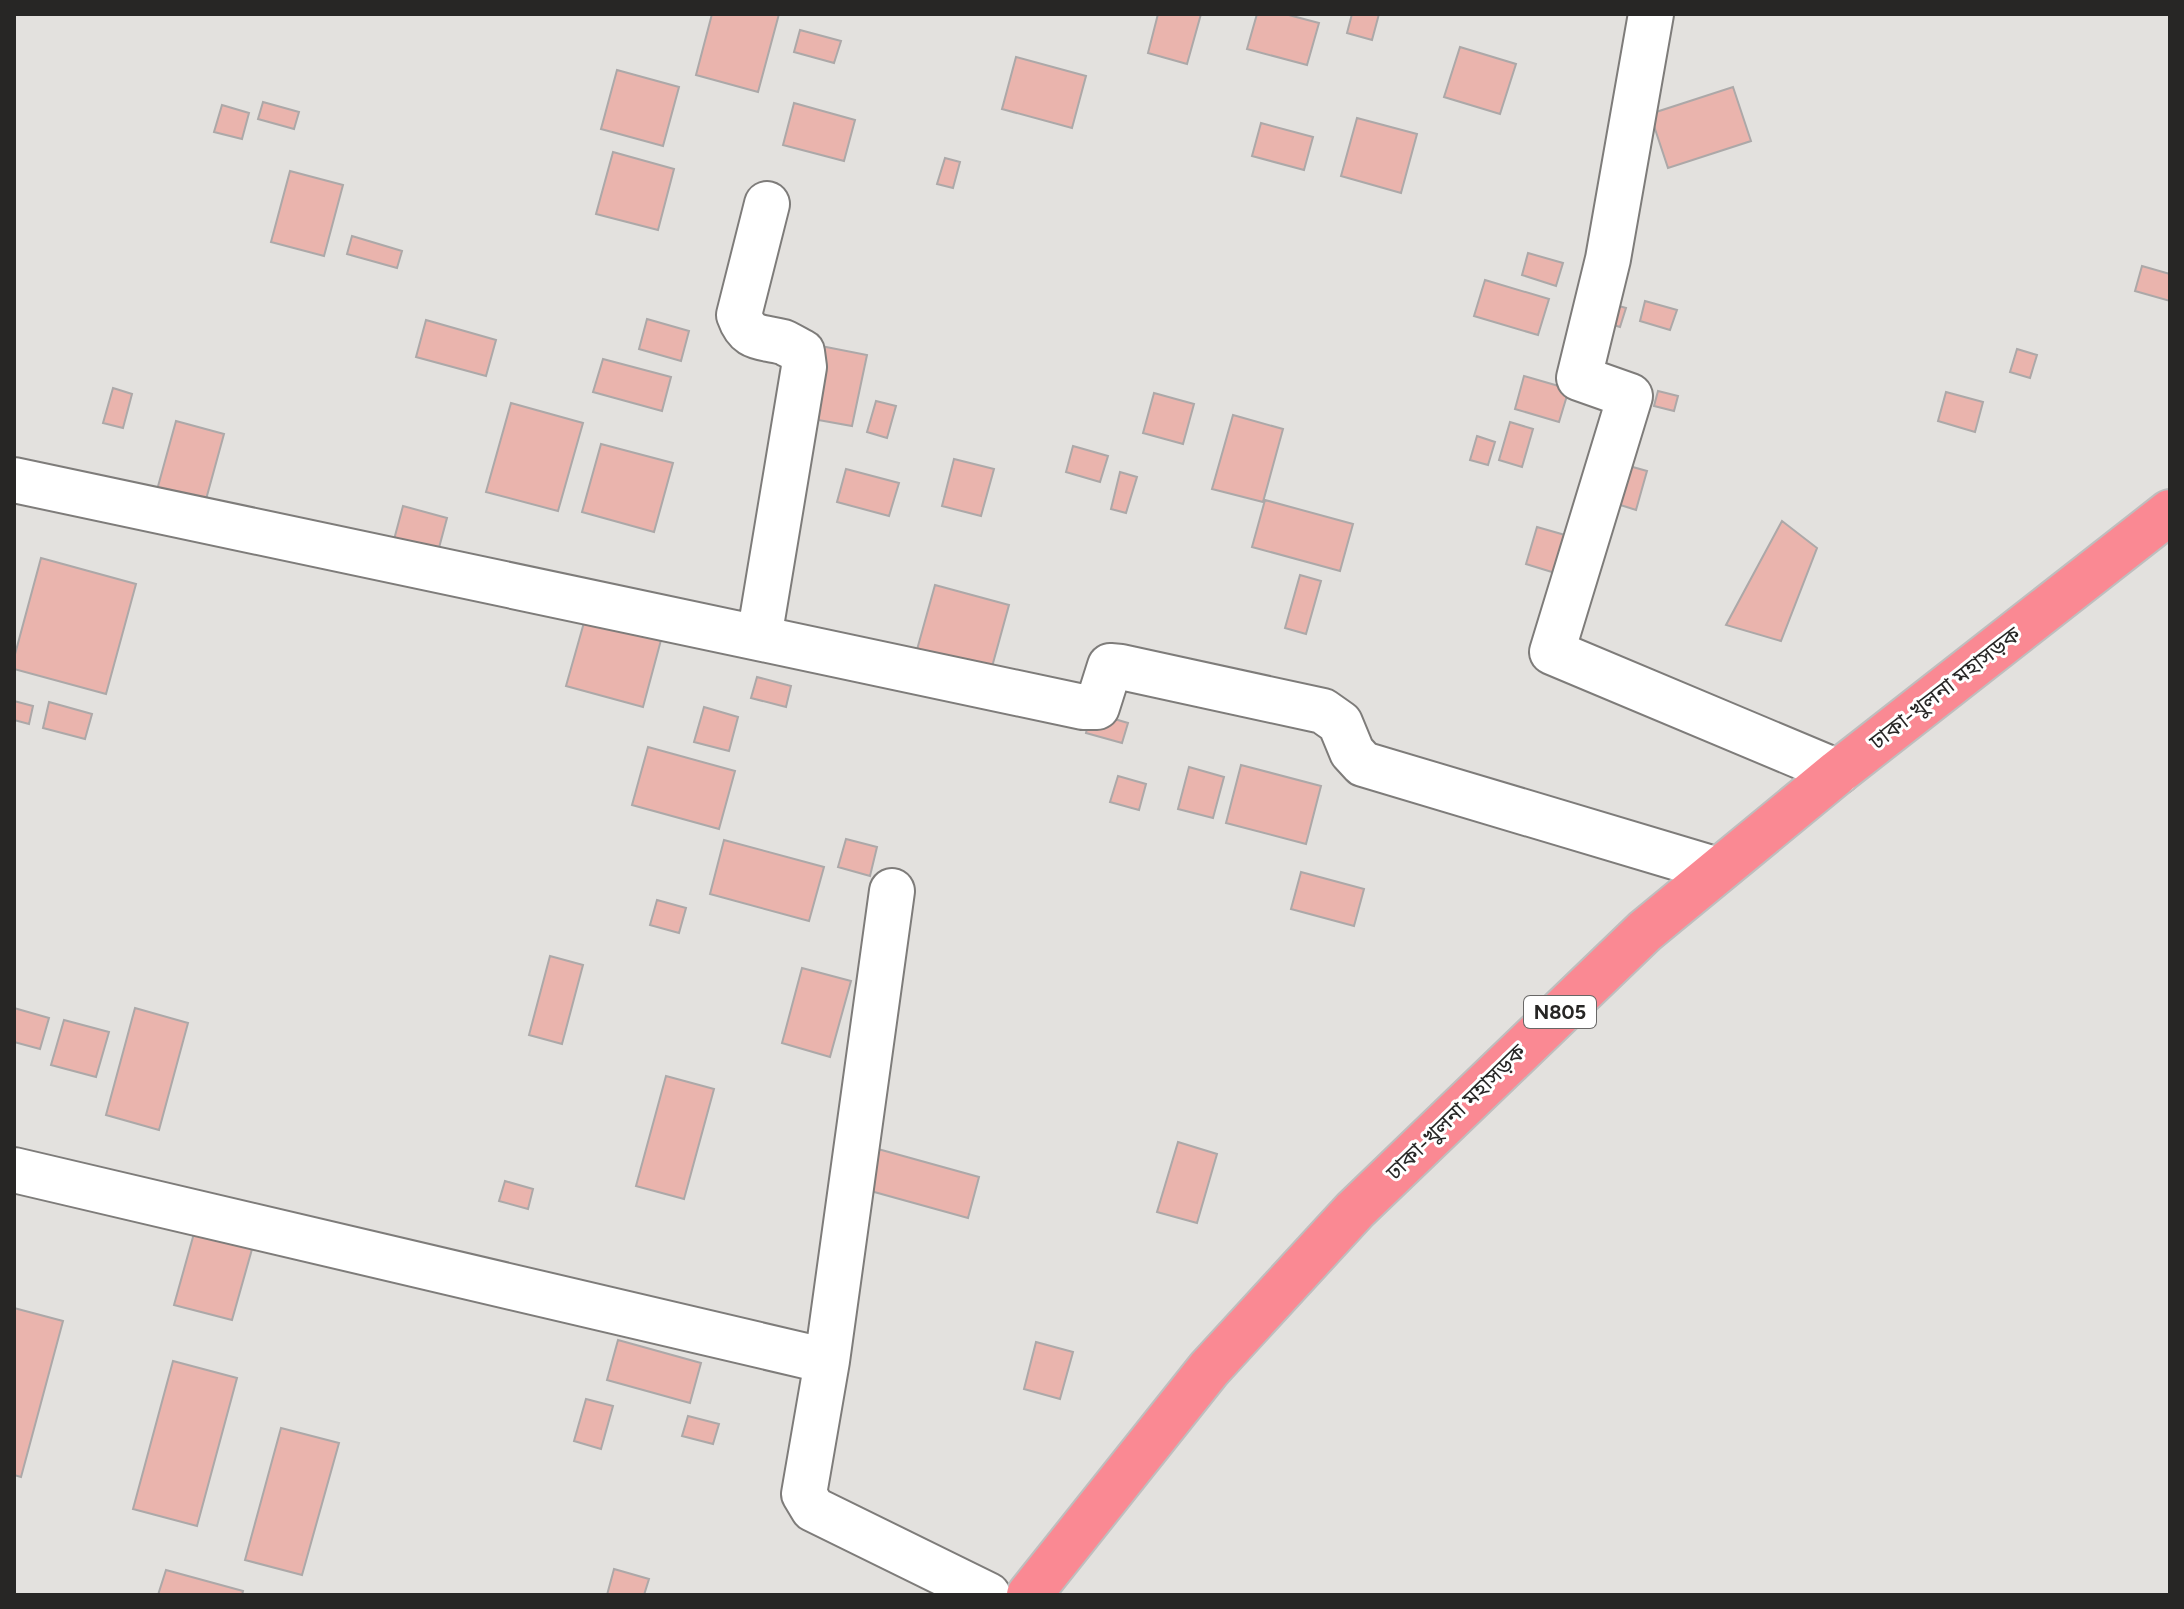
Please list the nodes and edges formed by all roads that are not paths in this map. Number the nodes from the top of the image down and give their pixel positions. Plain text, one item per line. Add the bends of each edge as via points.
1 (1651, 14) edge
2 (767, 204) dead end
3 (14, 480) edge
4 (2170, 512) edge
5 (759, 638) junction
6 (1838, 772) junction
7 (1718, 870) junction
8 (892, 891) dead end
9 (14, 1170) edge
10 (827, 1361) junction
11 (988, 1595) edge
12 (1029, 1595) edge

1 - 6 street via 1608,259 1579,378 1630,396 1552,652
2 - 5 street via 739,315 743,328 755,337 802,352 804,367
3 - 5 street
4 - 6 highway, ঢাকা-খুলনা মহাসড়ক / N805
5 - 7 street via 1083,707 1097,707 1110,666 1323,711 1340,723 1363,764
6 - 7 highway, ঢাকা-খুলনা মহাসড়ক / N805
7 - 12 highway, ঢাকা-খুলনা মহাসড়ক / N805 via 1645,931 1355,1210 1209,1369
8 - 10 street
9 - 10 street
10 - 11 street via 804,1494 813,1509

